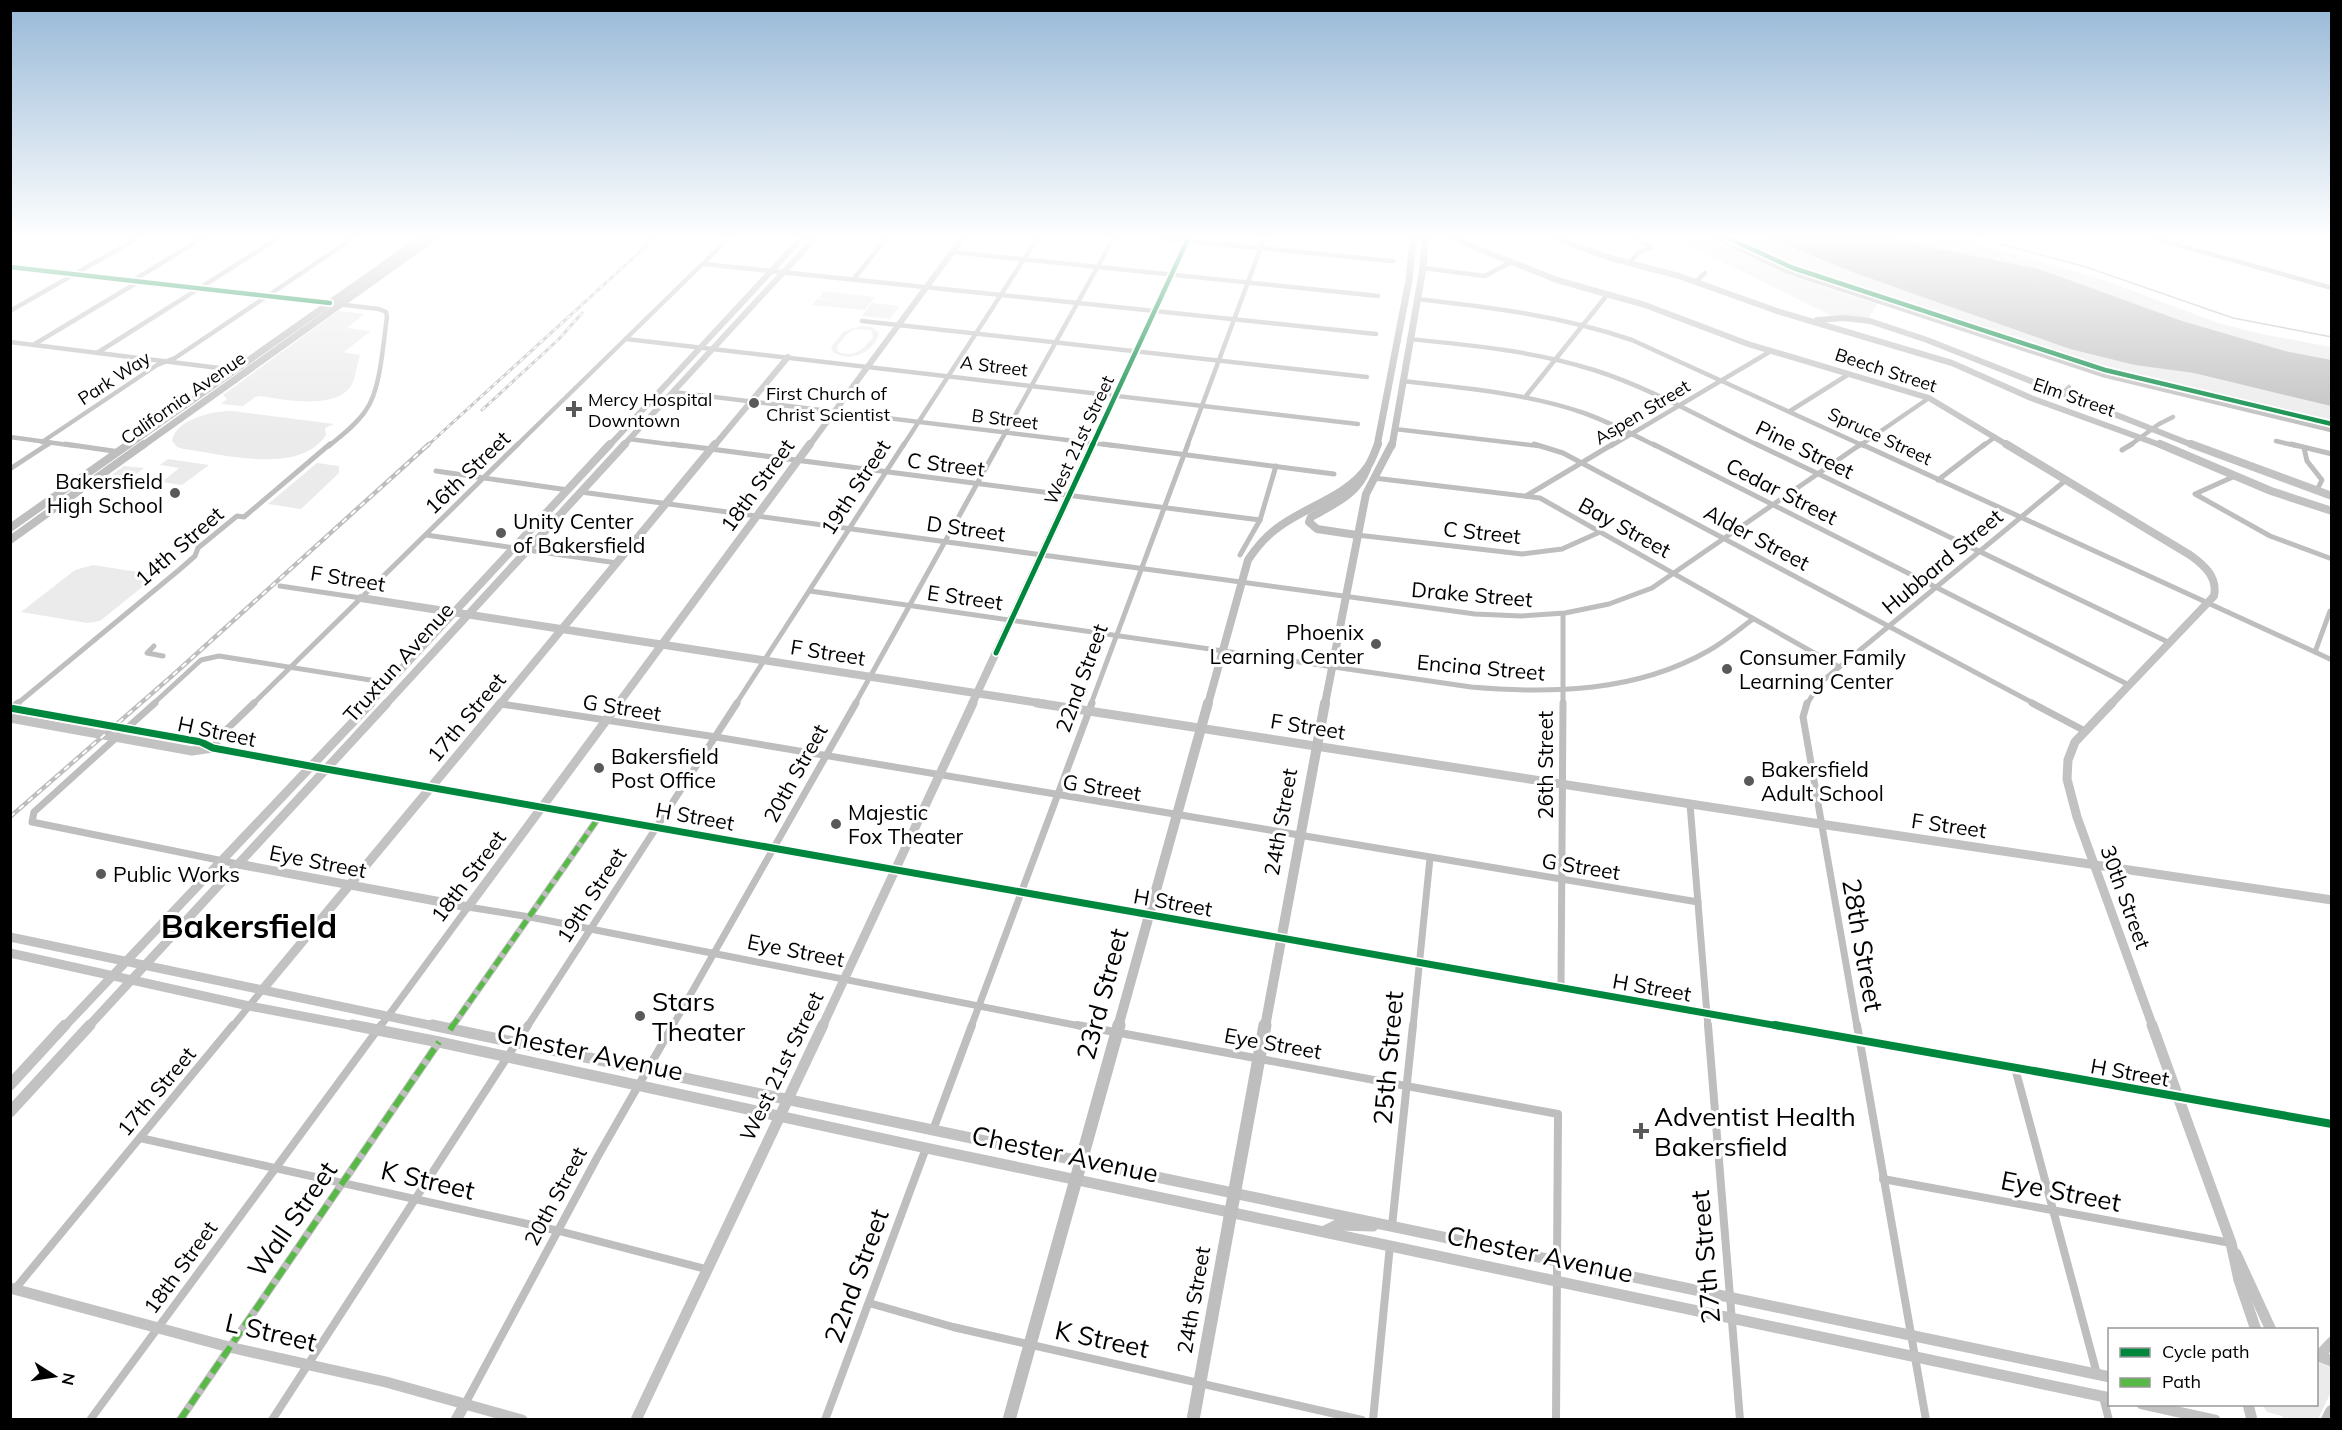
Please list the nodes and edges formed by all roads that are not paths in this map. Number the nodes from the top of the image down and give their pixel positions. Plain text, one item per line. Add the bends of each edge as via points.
1 (96, 306) edge
2 (172, 306) edge
3 (252, 306) edge
4 (326, 306) edge
5 (339, 306) edge
6 (355, 306) edge
7 (660, 306) edge
8 (739, 306) edge
9 (752, 306) edge
10 (912, 306) edge
11 (993, 306) edge
12 (1076, 306) edge
13 (1094, 306) edge
14 (1157, 306) edge
15 (1238, 306) edge
16 (1403, 306) edge
17 (1415, 306) edge
18 (1473, 306) edge
19 (1598, 306) edge
20 (1647, 306) edge
21 (1765, 306) edge
22 (1154, 312) junction
23 (1804, 319) junction
24 (1838, 319) junction
25 (1233, 320) junction
26 (862, 321) dead end
27 (1584, 324) junction
28 (898, 325) junction
29 (1833, 328) junction
30 (976, 334) junction
31 (1376, 334) dead end
32 (626, 339) junction
33 (1409, 339) junction
34 (10, 342) edge
35 (1055, 343) junction
36 (33, 345) junction
37 (700, 347) junction
38 (713, 348) junction
39 (1771, 351) junction
40 (1136, 352) junction
41 (97, 353) junction
42 (788, 357) junction
43 (1967, 357) junction
44 (1556, 358) junction
45 (166, 361) junction
46 (1218, 361) junction
47 (1957, 364) junction
48 (868, 366) junction
49 (235, 370) junction
50 (1849, 374) junction
51 (949, 376) junction
52 (1367, 377) dead end
53 (1722, 380) junction
54 (1402, 381) junction
55 (1031, 385) junction
56 (2069, 387) dead end
57 (672, 392) junction
58 (2062, 393) junction
59 (1116, 395) junction
60 (1526, 396) junction
61 (1929, 398) junction
62 (751, 401) junction
63 (1202, 405) junction
64 (1678, 406) junction
65 (1790, 411) junction
66 (834, 412) junction
67 (2173, 417) dead end
68 (919, 422) junction
69 (1358, 424) dead end
70 (624, 428) junction
71 (1395, 429) junction
72 (2150, 430) junction
73 (1005, 432) junction
74 (1632, 434) junction
75 (10, 437) edge
76 (1995, 437) junction
77 (2142, 437) junction
78 (2276, 441) dead end
79 (42, 442) junction
80 (626, 442) junction
81 (50, 443) junction
82 (1093, 443) junction
83 (1862, 444) junction
84 (2304, 448) junction
85 (711, 450) junction
86 (2122, 450) dead end
87 (117, 452) junction
88 (131, 453) junction
89 (1184, 454) junction
90 (2331, 454) edge
91 (798, 461) junction
92 (1583, 463) junction
93 (1369, 464) junction
94 (1276, 466) junction
95 (10, 469) edge
96 (436, 471) dead end
97 (886, 472) junction
98 (1334, 474) dead end
99 (1819, 474) junction
100 (2235, 476) junction
101 (484, 477) junction
102 (1374, 478) junction
103 (578, 480) junction
104 (1938, 480) junction
105 (2066, 480) junction
106 (976, 484) junction
107 (568, 490) junction
108 (2317, 490) junction
109 (581, 492) junction
110 (1069, 496) junction
111 (1526, 496) junction
112 (2331, 496) edge
113 (572, 502) junction
114 (667, 503) junction
115 (1773, 505) junction
116 (1164, 508) junction
117 (2331, 511) edge
118 (757, 516) junction
119 (2021, 517) junction
120 (1260, 520) junction
121 (10, 528) edge
122 (850, 528) junction
123 (1600, 532) junction
124 (426, 535) junction
125 (1357, 535) junction
126 (1725, 538) junction
127 (10, 540) edge
128 (945, 542) junction
129 (515, 548) junction
130 (527, 550) junction
131 (1980, 551) junction
132 (1042, 555) junction
133 (1240, 555) dead end
134 (2331, 559) edge
135 (617, 563) junction
136 (1141, 568) junction
137 (1674, 574) junction
138 (1241, 582) junction
139 (280, 586) dead end
140 (1936, 588) junction
141 (810, 591) junction
142 (1346, 597) junction
143 (361, 598) junction
144 (2208, 603) junction
145 (909, 605) junction
146 (2331, 611) edge
147 (455, 612) junction
148 (1563, 614) junction
149 (467, 615) junction
150 (1753, 619) junction
151 (1011, 620) junction
152 (1889, 626) junction
153 (562, 629) junction
154 (1116, 635) junction
155 (2170, 643) junction
156 (662, 645) junction
157 (154, 646) dead end
158 (1222, 651) junction
159 (2315, 652) junction
160 (163, 656) dead end
161 (2331, 660) edge
162 (764, 661) junction
163 (1333, 667) junction
164 (1839, 667) junction
165 (291, 668) junction
166 (870, 677) junction
167 (389, 683) junction
168 (2129, 685) junction
169 (1563, 690) junction
170 (977, 693) junction
171 (501, 704) junction
172 (11, 708) edge
173 (1088, 711) junction
174 (11, 718) edge
175 (606, 721) junction
176 (228, 728) junction
177 (1200, 728) junction
178 (2085, 731) junction
179 (716, 737) junction
180 (201, 742) junction
181 (1316, 746) junction
182 (213, 748) junction
183 (826, 756) junction
184 (312, 766) junction
185 (326, 769) junction
186 (939, 776) junction
187 (1563, 784) junction
188 (431, 787) junction
189 (1057, 796) junction
190 (1690, 804) junction
191 (542, 807) junction
192 (1176, 816) junction
193 (599, 817) junction
194 (1820, 824) junction
195 (658, 826) junction
196 (1299, 836) junction
197 (776, 848) junction
198 (1430, 858) junction
199 (220, 860) junction
200 (238, 864) junction
201 (2093, 864) junction
202 (896, 870) junction
203 (1562, 880) junction
204 (350, 885) junction
205 (1021, 892) junction
206 (2331, 900) edge
207 (1698, 902) junction
208 (468, 907) junction
209 (1149, 915) junction
210 (530, 916) junction
211 (591, 929) junction
212 (10, 937) edge
213 (1280, 938) junction
214 (716, 952) junction
215 (10, 953) edge
216 (124, 961) junction
217 (1418, 962) junction
218 (144, 965) junction
219 (110, 976) junction
220 (845, 978) junction
221 (130, 980) junction
222 (1561, 988) junction
223 (263, 990) junction
224 (249, 1006) junction
225 (978, 1007) junction
226 (1708, 1014) junction
227 (387, 1017) junction
228 (450, 1030) junction
229 (377, 1031) junction
230 (1116, 1033) junction
231 (1859, 1040) junction
232 (439, 1042) junction
233 (514, 1044) junction
234 (506, 1057) junction
235 (1258, 1059) junction
236 (2015, 1068) junction
237 (647, 1071) junction
238 (10, 1085) edge
239 (638, 1086) junction
240 (1407, 1086) junction
241 (2178, 1097) junction
242 (786, 1101) junction
243 (10, 1112) edge
244 (779, 1116) junction
245 (2331, 1124) edge
246 (933, 1131) junction
247 (140, 1138) junction
248 (926, 1148) junction
249 (1080, 1160) junction
250 (276, 1168) junction
251 (1076, 1178) junction
252 (1883, 1179) junction
253 (342, 1182) junction
254 (1233, 1192) junction
255 (414, 1198) junction
256 (1230, 1211) junction
257 (2053, 1212) junction
258 (1392, 1226) junction
259 (559, 1231) junction
260 (1325, 1231) junction
261 (2231, 1243) junction
262 (1390, 1245) junction
263 (1557, 1261) junction
264 (706, 1269) junction
265 (1557, 1280) junction
266 (12, 1290) edge
267 (1730, 1297) junction
268 (869, 1304) junction
269 (1732, 1318) junction
270 (158, 1327) junction
271 (2256, 1328) edge
272 (2271, 1328) edge
273 (1911, 1335) junction
274 (2331, 1342) edge
275 (1029, 1345) junction
276 (229, 1347) junction
277 (2318, 1355) edge
278 (1915, 1357) junction
279 (2331, 1360) edge
280 (307, 1363) junction
281 (2103, 1376) edge
282 (1199, 1382) junction
283 (2106, 1397) edge
284 (465, 1404) junction
285 (2152, 1406) edge
286 (2331, 1412) edge
287 (90, 1419) edge
288 (180, 1419) edge
289 (272, 1419) edge
290 (456, 1419) edge
291 (522, 1419) edge
292 (636, 1419) edge
293 (825, 1419) edge
294 (1009, 1419) edge
295 (1193, 1419) edge
296 (1362, 1419) edge
297 (1373, 1419) edge
298 (1556, 1419) edge
299 (1740, 1419) edge
300 (1926, 1419) edge
301 (2109, 1419) edge
302 (2215, 1419) edge
303 (2328, 1419) edge

1 - 36 street
2 - 41 street
3 - 45 street, Park Way
4 - 49 main road, California Avenue
5 - 88 main road, California Avenue
6 - 172 street, 14th Street via 380,309 387,318 374,392 367,409 350,428 244,517 237,516 198,548 195,556
7 - 32 street, 16th Street
8 - 37 street, Truxtun Avenue
9 - 38 street, Truxtun Avenue
10 - 28 street, 18th Street
11 - 30 street, 19th Street
12 - 35 street, 20th Street
13 - 22 street
14 - 22 street, West 21st Street
15 - 25 street, 22nd Street
16 - 93 main road via 1378,444
17 - 33 main road, 24th Street
18 - 27 street, Spruce Street
19 - 27 street
20 - 39 street, Beech Street
21 - 23 street, Elm Street
22 - 25 street
22 - 40 street, West 21st Street
23 - 24 street, Elm Street
23 - 29 street, Elm Street
24 - 29 street
24 - 43 street, Elm Street via 1878,323
25 - 31 street
25 - 46 street, 22nd Street
26 - 28 street
27 - 44 street
27 - 53 street, Spruce Street via 1648,346
28 - 30 street
28 - 48 street, 18th Street
29 - 47 street, Elm Street
30 - 35 street
30 - 51 street, 19th Street
32 - 37 street, A Street
32 - 101 street, 16th Street
33 - 44 street, Pine Street
33 - 54 main road, 24th Street
34 - 36 street
35 - 40 street
35 - 55 street, 20th Street
36 - 41 street
37 - 38 street, A Street
37 - 70 street, Truxtun Avenue
38 - 42 street, A Street
38 - 57 street, Truxtun Avenue
39 - 50 street, Beech Street
39 - 53 street, Aspen Street
40 - 46 street
40 - 59 street, West 21st Street
41 - 45 street
42 - 48 street, A Street
42 - 62 street, 17th Street
43 - 47 street
43 - 58 street, Elm Street
44 - 60 street
44 - 64 street, Pine Street via 1605,373
45 - 49 street
45 - 79 street, Park Way
46 - 52 street
46 - 63 street, 22nd Street
47 - 77 street, Elm Street via 2047,407
48 - 51 street, A Street
48 - 66 street, 18th Street
49 - 87 main road, California Avenue
50 - 61 street, Beech Street
50 - 65 street
51 - 55 street, A Street
51 - 68 street, 19th Street
53 - 64 street, Aspen Street
53 - 65 street, Spruce Street
54 - 60 street, Cedar Street
54 - 71 main road, 24th Street
55 - 59 street, A Street
55 - 73 street, 20th Street
56 - 58 street
57 - 62 street, B Street
57 - 80 street, Truxtun Avenue
58 - 72 street, Elm Street
59 - 63 street, A Street
59 - 82 street, West 21st Street
60 - 74 street, Cedar Street via 1575,409
61 - 76 street, Beech Street
61 - 83 street, Drake Street
62 - 66 street, B Street
62 - 85 street, 17th Street
63 - 69 street, A Street
63 - 89 street, 22nd Street
64 - 74 street, Aspen Street
64 - 99 street, Pine Street
65 - 83 street, Spruce Street
66 - 68 street, B Street
66 - 91 street, 18th Street
67 - 72 street
68 - 73 street, B Street
68 - 97 street, 19th Street
70 - 80 street via 627,432 621,442
70 - 103 street, Truxtun Avenue
71 - 92 street, Alder Street via 1532,444
71 - 102 main road, 24th Street via 1389,454
72 - 77 street
72 - 108 street, Elm Street
73 - 82 street, B Street
73 - 106 street, 20th Street
74 - 92 street, Aspen Street
74 - 115 street, Cedar Street
75 - 79 street
76 - 104 street
76 - 105 street, Beech Street
77 - 86 street
77 - 100 street, Elm Street
78 - 84 street
79 - 81 street
80 - 85 street, C Street
80 - 109 street, Truxtun Avenue
81 - 87 street
81 - 95 street
82 - 89 street, B Street
82 - 110 street, West 21st Street
83 - 99 street, Drake Street
83 - 104 street, Spruce Street
84 - 90 street
84 - 108 street via 2307,461 2322,480
85 - 91 street, C Street
85 - 114 street, 17th Street
87 - 88 street
87 - 121 main road, California Avenue
88 - 127 main road, California Avenue
89 - 94 street, B Street
89 - 116 street, 22nd Street
91 - 97 street, C Street
91 - 118 street, 18th Street
92 - 111 street, Aspen Street
92 - 126 street, Alder Street
93 - 125 main road via 1360,485 1309,522 1317,529
93 - 138 main road via 1340,492 1266,535 1250,555
94 - 98 street, B Street
94 - 120 street
96 - 101 street
97 - 106 street, C Street
97 - 122 street, 19th Street
99 - 115 street, Drake Street
99 - 131 street, Pine Street
100 - 117 street, Elm Street
100 - 134 street via 2195,494 2270,536
101 - 107 street
101 - 124 street, 16th Street
102 - 111 street, Bay Street
102 - 125 main road, 24th Street via 1366,494
103 - 107 street, Truxtun Avenue
103 - 109 street
104 - 119 street, Spruce Street
105 - 119 street, Hubbard Street
105 - 144 street, Beech Street via 2198,561 2216,585
106 - 110 street, C Street
106 - 128 street, 20th Street
107 - 113 street
107 - 129 street, Truxtun Avenue
108 - 112 street, Elm Street
109 - 113 street, Truxtun Avenue
109 - 114 street, D Street
110 - 116 street, C Street
110 - 132 street, West 21st Street
111 - 123 street, Bay Street via 1540,498
113 - 130 street, Truxtun Avenue
114 - 118 street, D Street
114 - 135 street, 17th Street
115 - 126 street, Drake Street
115 - 140 street, Cedar Street
116 - 120 street, C Street
116 - 136 street, 22nd Street
118 - 122 street, D Street
118 - 156 street, 18th Street
119 - 131 street, Hubbard Street
119 - 144 street, Spruce Street
120 - 133 street
122 - 128 street, D Street
122 - 141 street, 19th Street
123 - 125 street, C Street via 1570,547 1522,554
123 - 137 street, Bay Street
124 - 129 street
124 - 143 street, 16th Street
125 - 142 main road, 24th Street
126 - 137 street, Drake Street
126 - 152 street, Alder Street
128 - 132 street, D Street
128 - 145 street, 20th Street
129 - 147 street, Truxtun Avenue
130 - 135 street
130 - 149 street, Truxtun Avenue
131 - 140 street, Hubbard Street
131 - 155 street, Pine Street
132 - 136 street, D Street
132 - 151 street, West 21st Street
135 - 153 street, 17th Street
136 - 138 street, D Street
136 - 154 street, 22nd Street
137 - 148 street, Drake Street via 1627,599
137 - 150 street, Bay Street
138 - 142 street, D Street
138 - 158 main road, 23rd Street
139 - 143 street, F Street
140 - 152 street, Hubbard Street
140 - 168 street, Cedar Street
141 - 145 street, E Street
141 - 162 street, 19th Street
142 - 148 street, Drake Street via 1497,616
142 - 163 main road, 24th Street
143 - 147 street, F Street
143 - 165 street, 16th Street
144 - 155 street, 30th Street
144 - 159 street, Spruce Street
145 - 151 street, E Street
145 - 166 street, 20th Street
146 - 159 street
147 - 149 street, F Street
147 - 167 street, Truxtun Avenue
148 - 169 street, 26th Street
149 - 153 street, F Street
149 - 185 street, Truxtun Avenue
150 - 164 street, Bay Street
150 - 169 street, Encina Street via 1707,651 1674,667 1614,684
151 - 154 street, E Street
151 - 170 street, West 21st Street
152 - 164 street, Hubbard Street
152 - 178 street, Alder Street
153 - 156 street, F Street
153 - 171 street, 17th Street
154 - 158 street, E Street
154 - 173 street, 22nd Street
155 - 168 street, 30th Street
156 - 162 street, F Street
156 - 175 street, 18th Street
157 - 160 street via 147,653
158 - 163 street, E Street
158 - 177 main road, 23rd Street
159 - 161 street, Spruce Street
162 - 166 street, F Street
162 - 179 street, 19th Street
163 - 169 street, Encina Street via 1496,689
163 - 181 main road, 24th Street
164 - 194 street, 28th Street via 1814,690 1803,717
165 - 167 street
165 - 176 street, 16th Street
165 - 199 street, Eye Street via 219,656 201,660 34,812 32,822 37,824
166 - 170 street, F Street
166 - 183 street, 20th Street
167 - 184 street, Truxtun Avenue
168 - 178 street, 30th Street
169 - 187 street, 26th Street
170 - 173 street, F Street
170 - 186 street, West 21st Street
171 - 175 street, G Street
171 - 188 street, 17th Street
172 - 180 street, H Street
173 - 177 street, F Street
173 - 189 street, 22nd Street
174 - 182 street, H Street via 192,751
175 - 179 street, G Street
175 - 191 street, 18th Street
176 - 180 street, 16th Street
176 - 182 street, 16th Street
177 - 181 street, F Street
177 - 192 main road, 23rd Street
178 - 201 street, 30th Street via 2071,750 2067,773 2072,803
179 - 183 street, G Street
179 - 195 street, 19th Street
180 - 182 street, H Street
181 - 187 street, F Street
181 - 196 main road, 24th Street
182 - 184 street, H Street
183 - 186 street, G Street
183 - 197 street, 20th Street
184 - 185 street, H Street
184 - 199 street, Truxtun Avenue
185 - 188 street, H Street
185 - 200 street, Truxtun Avenue
186 - 189 street, G Street
186 - 202 street, West 21st Street
187 - 190 street, F Street
187 - 203 street, 26th Street
188 - 191 street, H Street
188 - 204 street, 17th Street
189 - 192 street, G Street
189 - 205 street, 22nd Street
190 - 194 street, F Street
190 - 207 street, 27th Street
191 - 193 street, H Street
191 - 208 street, 18th Street
192 - 196 street, G Street
192 - 209 main road, 23rd Street
193 - 195 street, H Street
193 - 210 street
194 - 201 street, F Street
194 - 231 street, 28th Street
195 - 197 street, H Street
195 - 211 street, 19th Street
196 - 198 street, G Street
196 - 213 main road, 24th Street
197 - 202 street, H Street
197 - 214 street, 20th Street
198 - 203 street, G Street
198 - 217 street, 25th Street
199 - 200 street, Eye Street
199 - 216 street, Truxtun Avenue
200 - 204 street, Eye Street
200 - 218 street, Truxtun Avenue
201 - 206 street, F Street
201 - 241 street, 30th Street
202 - 205 street, H Street
202 - 220 street, West 21st Street
203 - 207 street, G Street
203 - 222 street, 26th Street
204 - 208 street, Eye Street
204 - 223 street, 17th Street
205 - 209 street, H Street
205 - 225 street, 22nd Street
207 - 226 street, 27th Street
208 - 210 street, Eye Street
208 - 227 street, 18th Street
209 - 213 street, H Street
209 - 230 main road, 23rd Street
210 - 211 street, Eye Street
210 - 228 street
211 - 214 street, Eye Street
211 - 233 street, 19th Street
212 - 216 street, Chester Avenue
213 - 217 street, H Street
213 - 235 main road, 24th Street
214 - 220 street, Eye Street
214 - 237 street, 20th Street
215 - 219 street, Chester Avenue
216 - 218 street, Chester Avenue
216 - 219 street, Truxtun Avenue
217 - 222 street, H Street
217 - 240 street, 25th Street
218 - 221 street, Truxtun Avenue
218 - 223 street, Chester Avenue
219 - 221 street, Chester Avenue
219 - 238 street, Truxtun Avenue
220 - 225 street, Eye Street
220 - 242 street, West 21st Street
221 - 224 street, Chester Avenue
221 - 243 street, Truxtun Avenue
222 - 226 street, H Street
223 - 224 street, 17th Street
223 - 227 street, Chester Avenue
224 - 229 street, Chester Avenue
224 - 247 street, 17th Street
225 - 230 street, Eye Street
225 - 246 street, 22nd Street
226 - 231 street, H Street
226 - 267 street, 27th Street
227 - 228 street, Chester Avenue
227 - 229 street, 18th Street
228 - 233 street, Chester Avenue
229 - 232 street, Chester Avenue
229 - 250 street, 18th Street
230 - 235 street, Eye Street
230 - 249 main road, 23rd Street
231 - 236 street, H Street
231 - 252 street, 28th Street
232 - 234 street, Chester Avenue
232 - 253 street, Wall Street
233 - 234 street, 19th Street
233 - 237 street, Chester Avenue
234 - 239 street, Chester Avenue
234 - 255 street, 19th Street
235 - 240 street, Eye Street
235 - 254 main road, 24th Street
236 - 241 street, H Street
236 - 257 street
237 - 239 street, 20th Street
237 - 242 street, Chester Avenue
239 - 244 street, Chester Avenue
239 - 259 street, 20th Street
240 - 258 street, 25th Street
240 - 263 street, Eye Street via 1558,1114
241 - 245 street, H Street
241 - 261 street, 30th Street
242 - 244 street, West 21st Street
242 - 246 street, Chester Avenue
244 - 248 street, Chester Avenue
244 - 264 street, West 21st Street
246 - 249 street, Chester Avenue
247 - 250 street, K Street
247 - 266 street, 17th Street
248 - 251 street, Chester Avenue
248 - 268 street, 22nd Street
249 - 251 main road, 23rd Street
249 - 254 street, Chester Avenue
250 - 253 street, K Street
250 - 270 street, 18th Street
251 - 256 street, Chester Avenue
251 - 275 main road, 23rd Street
252 - 257 street, Eye Street
252 - 273 street, 28th Street
253 - 255 street, K Street
253 - 276 street, Wall Street
254 - 256 main road, 24th Street
254 - 258 street, Chester Avenue
255 - 259 street, K Street
255 - 280 street, 19th Street
256 - 260 street, Chester Avenue
256 - 282 main road, 24th Street
257 - 261 street, Eye Street
257 - 281 street
258 - 260 street via 1337,1225
258 - 263 street, Chester Avenue
259 - 264 street, K Street
259 - 284 street, 20th Street
260 - 262 street, Chester Avenue
261 - 271 street, 30th Street
261 - 272 street, 30th Street
262 - 265 street, Chester Avenue
262 - 297 street
263 - 265 street
263 - 267 street, Chester Avenue
264 - 292 street, West 21st Street
265 - 269 street, Chester Avenue
265 - 298 street
266 - 270 street, L Street
267 - 269 street, 27th Street
267 - 273 street, Chester Avenue
268 - 275 street, K Street
268 - 293 street, 22nd Street
269 - 278 street, Chester Avenue
269 - 299 street, 27th Street
270 - 276 street, L Street
270 - 287 street, 18th Street
273 - 278 street, 28th Street
273 - 281 street, Chester Avenue
274 - 277 street
275 - 282 street, K Street
275 - 294 main road, 23rd Street
276 - 280 street, L Street
276 - 288 street, Wall Street
277 - 279 street
278 - 283 street, Chester Avenue
278 - 300 street, 28th Street
280 - 284 street, L Street
280 - 289 street, 19th Street
282 - 295 main road, 24th Street
282 - 296 street, K Street
283 - 301 street
284 - 290 street, 20th Street
284 - 291 street, L Street
285 - 302 street
286 - 303 highway

